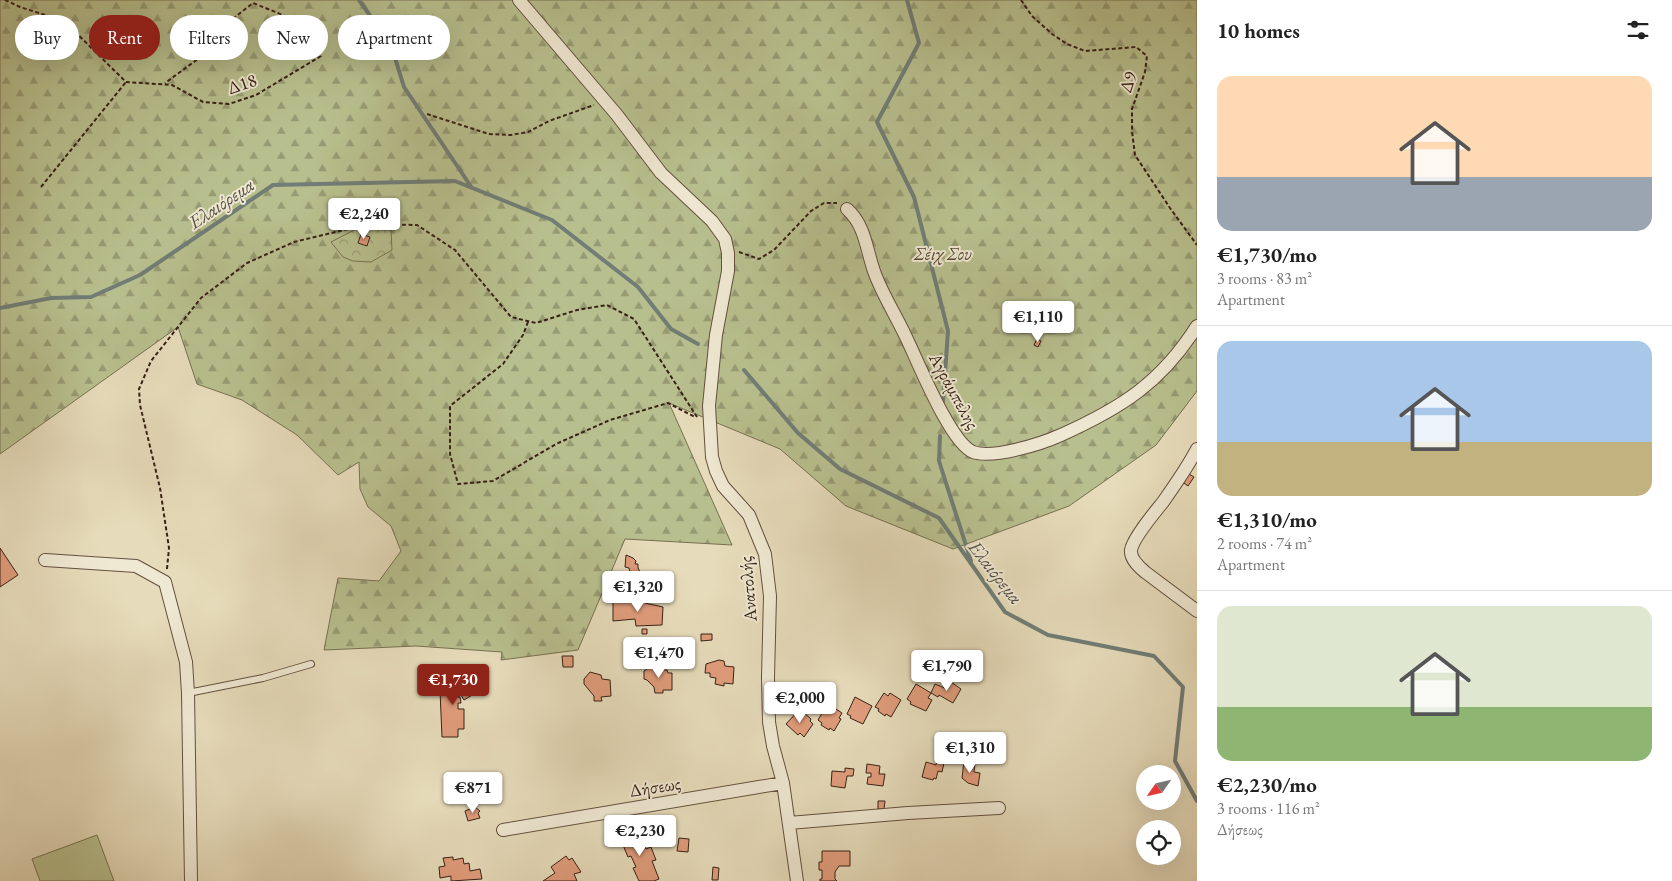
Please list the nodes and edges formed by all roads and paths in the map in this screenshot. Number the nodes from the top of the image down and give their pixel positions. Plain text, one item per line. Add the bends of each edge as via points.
1 (5, 0) edge
2 (519, 0) edge
3 (1021, 0) edge
4 (126, 82) junction
5 (165, 83) junction
6 (606, 102) junction
7 (427, 114) dead end
8 (41, 187) dead end
9 (847, 208) joint
10 (1197, 245) edge
11 (727, 248) junction
12 (529, 321) junction
13 (1197, 326) edge
14 (1197, 449) edge
15 (45, 560) dead end
16 (165, 582) junction
17 (1197, 612) edge
18 (311, 664) dead end
19 (188, 693) junction
20 (783, 783) junction
21 (999, 808) dead end
22 (789, 823) junction
23 (503, 830) dead end
24 (191, 881) edge
25 (797, 881) edge

1 - 4 path via 64,21
2 - 6 street
3 - 10 path, Δ9 via 1032,16 1067,44 1085,52 1136,48 1147,56 1132,109 1135,155
4 - 5 path, Δ18
4 - 8 path
5 - 5 path, Δ18 via 198,59 235,17 253,3 283,15 316,36 321,56 256,95 229,104 203,102
6 - 7 path via 549,121 528,132 511,135 489,134
6 - 11 street via 661,173 715,224 724,236
9 - 11 path via 824,203 774,250 759,259
9 - 13 street, Αγράμπελης via 860,224 876,278 938,405 963,444 974,452 989,454 1042,442 1104,415 1163,371
11 - 20 street, Ανατολής via 728,271 710,389 712,457 723,486 749,515 764,554 770,596 768,713
12 - 12 path via 536,323 577,310 607,305 634,319 698,418 668,402 610,420 556,444 493,481 458,484 450,454 450,406 503,364
12 - 16 path via 511,317 455,250 417,225 369,224 294,242 247,263 201,298 151,361 139,389 169,548
14 - 17 street via 1134,542 1131,553 1145,572
15 - 16 street via 136,566
16 - 19 street via 186,662
18 - 19 lane via 263,678
19 - 24 street
20 - 22 street, Ανατολής
20 - 23 street, Δήσεως
21 - 22 street
22 - 25 street, Ανατολής

